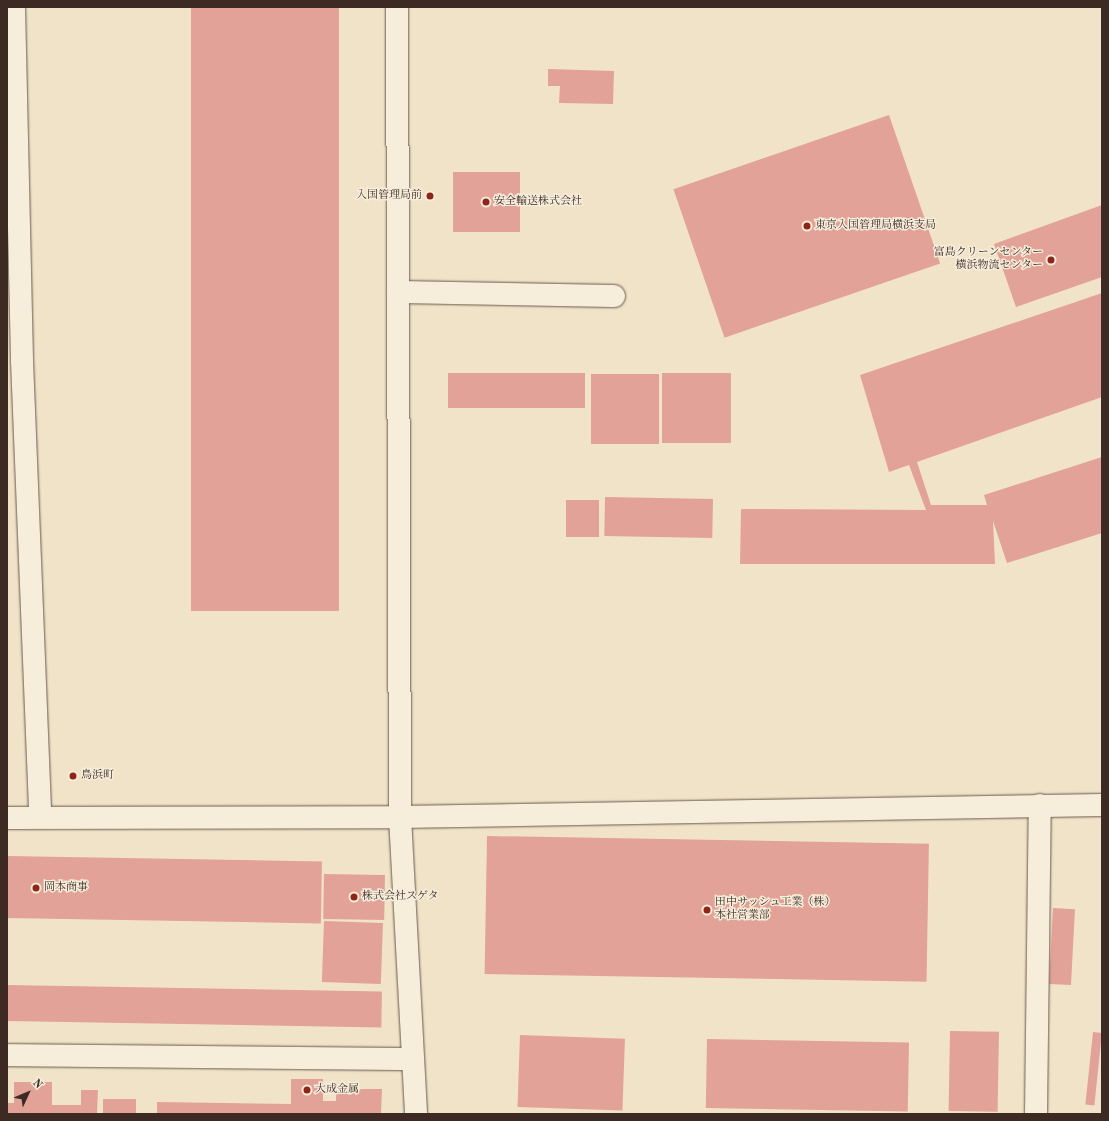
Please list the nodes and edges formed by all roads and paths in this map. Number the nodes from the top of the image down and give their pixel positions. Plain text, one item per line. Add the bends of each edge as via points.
1 (14, 7) edge
2 (397, 7) edge
3 (398, 292) junction
4 (614, 296) dead end
5 (15, 360) edge
6 (1040, 805) junction
7 (1102, 805) edge
8 (40, 817) junction
9 (400, 817) junction
10 (7, 818) edge
11 (7, 1055) edge
12 (413, 1059) junction
13 (416, 1114) edge
14 (1036, 1114) edge

1 - 5 street
2 - 3 street
3 - 4 street
3 - 9 street
5 - 8 street
6 - 7 street
6 - 9 street
6 - 14 street
8 - 9 street
8 - 10 street
9 - 12 street
11 - 12 street
12 - 13 street

